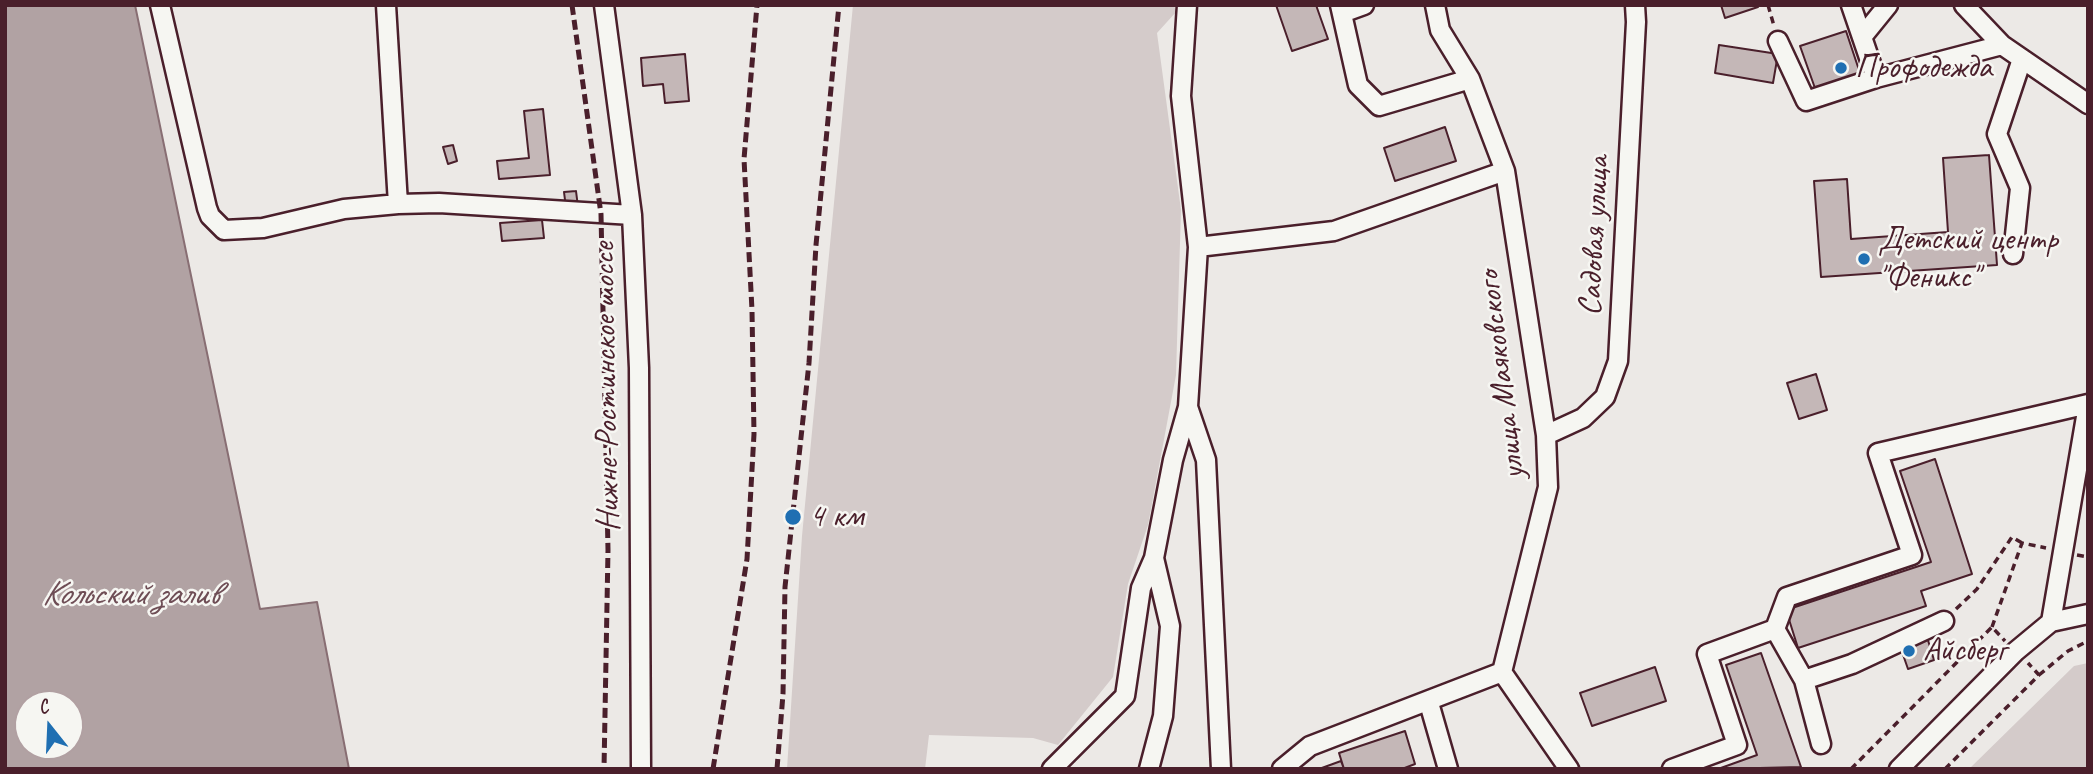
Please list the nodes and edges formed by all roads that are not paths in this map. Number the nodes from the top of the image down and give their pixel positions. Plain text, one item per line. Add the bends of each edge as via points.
1 (160, 5) edge
2 (386, 5) edge
3 (604, 5) edge
4 (1187, 5) edge
5 (1364, 5) edge
6 (1435, 5) edge
7 (1635, 5) edge
8 (1852, 5) edge
9 (1888, 5) edge
10 (1964, 5) edge
11 (1341, 9) edge
12 (1862, 37) junction
13 (1778, 41) dead end
14 (2003, 45) junction
15 (2022, 59) junction
16 (1876, 78) junction
17 (1470, 79) junction
18 (2088, 104) edge
19 (1505, 171) junction
20 (398, 204) junction
21 (632, 215) junction
22 (1198, 247) junction
23 (2013, 254) dead end
24 (2088, 404) edge
25 (1188, 407) junction
26 (1546, 435) junction
27 (1154, 558) junction
28 (2088, 614) edge
29 (1944, 621) road end
30 (2051, 622) junction
31 (1775, 629) junction
32 (1502, 672) junction
33 (1804, 680) junction
34 (1429, 703) junction
35 (1821, 744) dead end
36 (641, 769) edge
37 (1052, 769) edge
38 (1149, 769) edge
39 (1221, 769) edge
40 (1282, 769) edge
41 (1448, 769) edge
42 (1569, 769) edge
43 (1672, 769) edge
44 (1899, 769) edge

1 - 20 street via 206,208 224,230 263,228 344,209
2 - 20 street
3 - 21 street, Нижне-Ростинское шоссе
4 - 22 street via 1181,96
5 - 11 street
6 - 17 street, улица Маяковского via 1440,30
7 - 26 street, Садовая улица via 1618,361 1605,397 1583,418
8 - 12 street
9 - 12 street
10 - 14 street
11 - 17 street via 1359,85 1380,106
12 - 16 street
13 - 16 street via 1806,101
14 - 15 street
14 - 16 street
15 - 18 street
15 - 23 street via 1997,134 2020,188
17 - 19 street, улица Маяковского
19 - 22 street via 1334,231
19 - 26 street, улица Маяковского
20 - 21 street
21 - 36 street, Нижне-Ростинское шоссе via 639,368
22 - 25 street
24 - 30 street
24 - 31 street via 1878,453 1912,555 1787,597
25 - 27 street
25 - 39 street via 1206,460
26 - 32 street, улица Маяковского via 1548,487
27 - 37 street via 1141,587 1125,696
27 - 38 street via 1170,626 1163,716
28 - 30 street
29 - 33 street via 1852,664
30 - 44 street via 1962,703
31 - 33 street
31 - 43 street via 1707,654 1737,745
32 - 34 street
32 - 42 street
33 - 35 street
34 - 40 street via 1310,746
34 - 41 street

